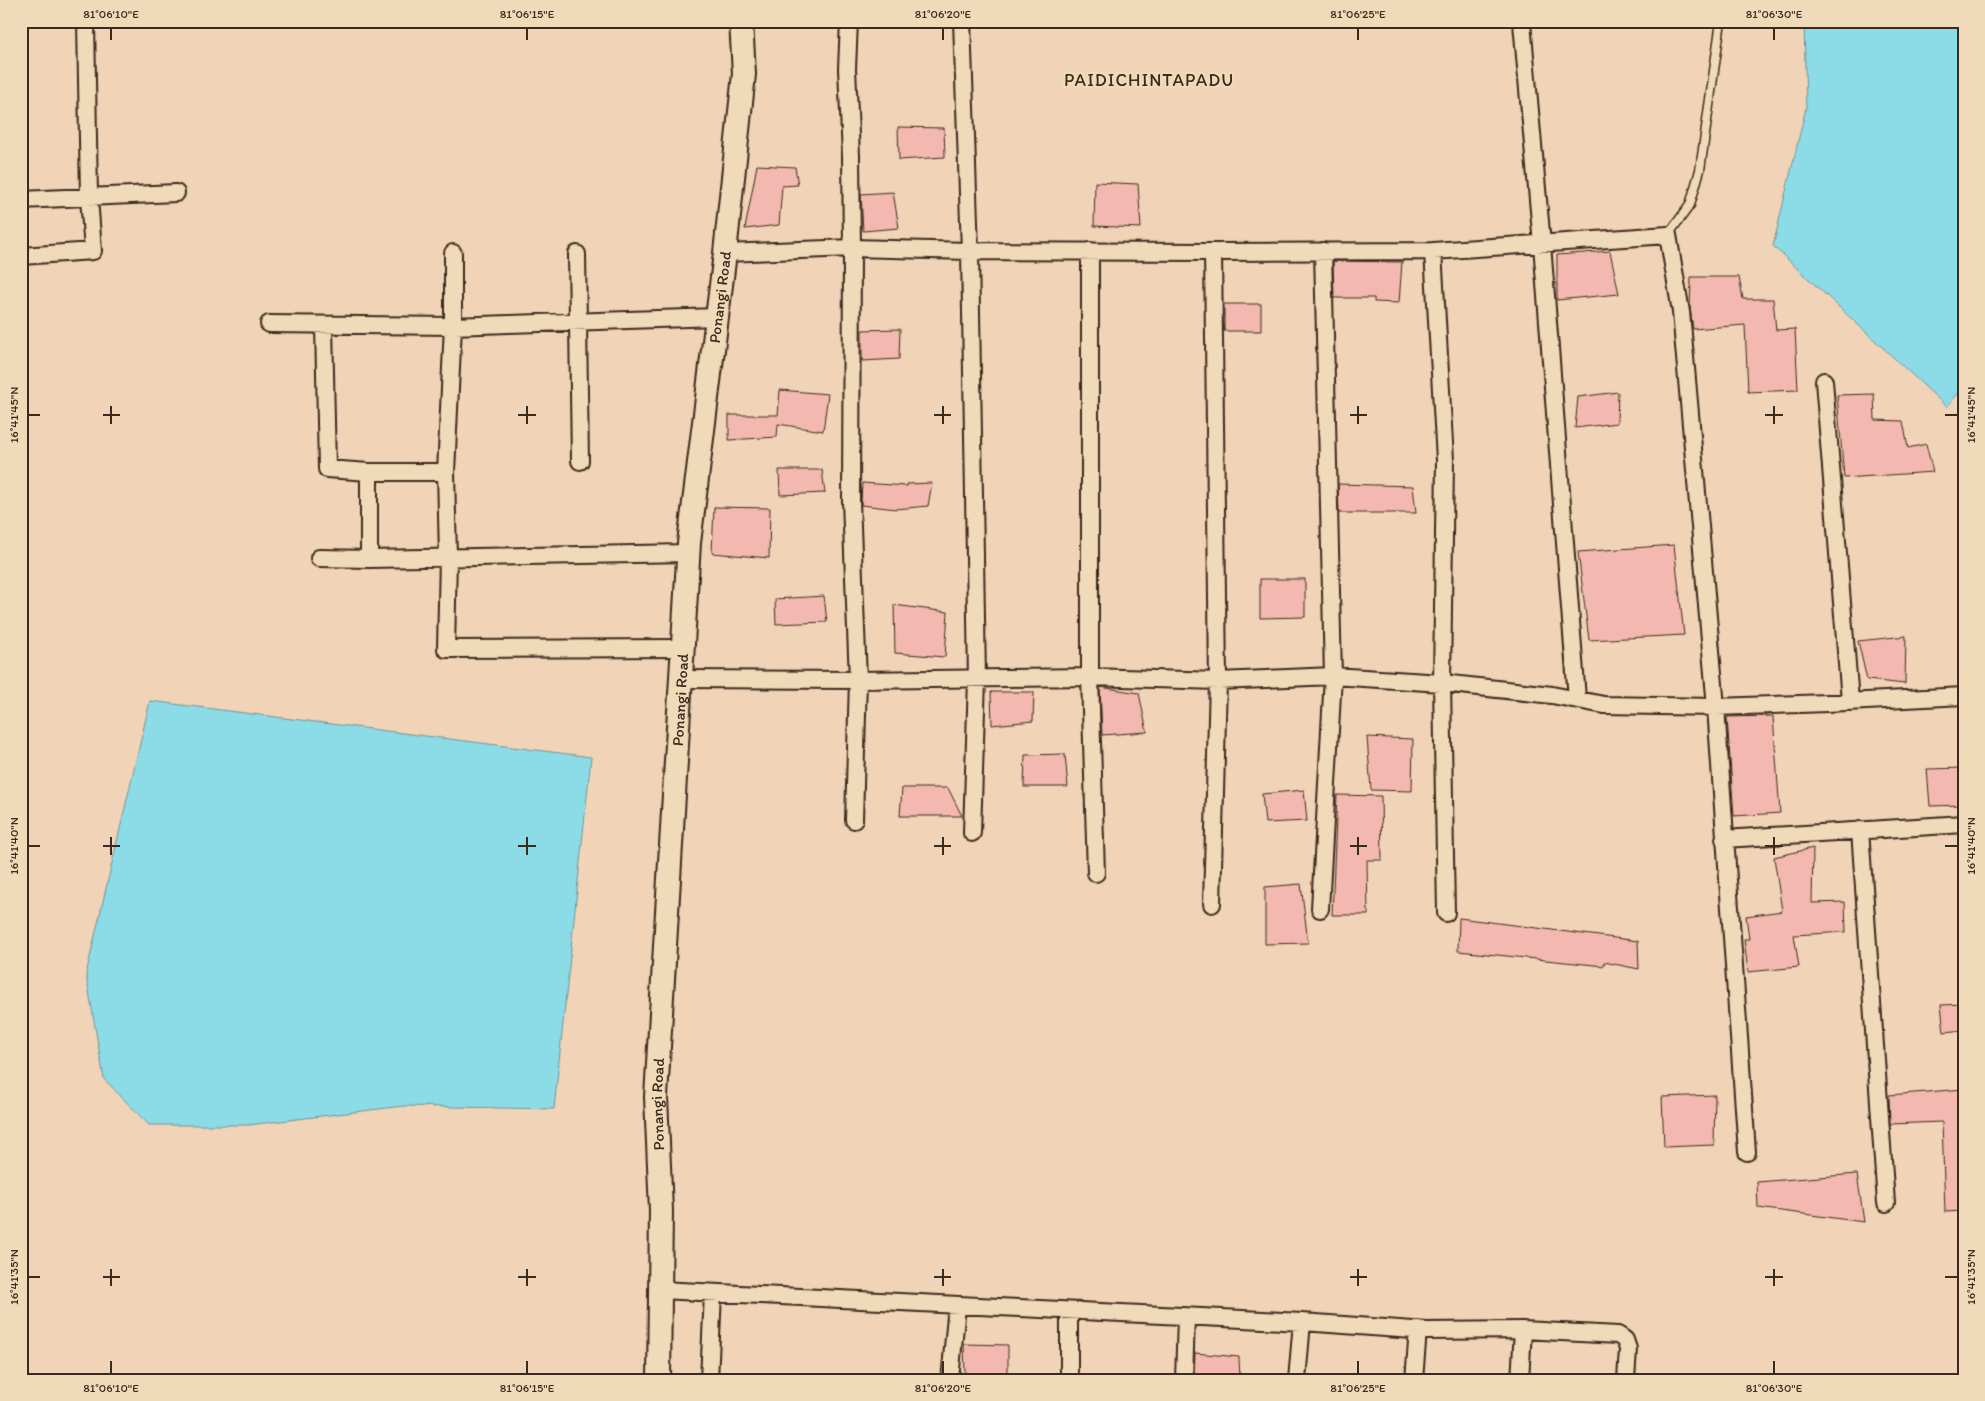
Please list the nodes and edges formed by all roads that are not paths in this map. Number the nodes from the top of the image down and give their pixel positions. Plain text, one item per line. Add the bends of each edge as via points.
1 (86, 21) edge
2 (741, 21) edge
3 (849, 21) edge
4 (962, 21) edge
5 (1720, 21) edge
6 (1522, 23) dead end
7 (176, 193) dead end
8 (89, 197) junction
9 (21, 200) edge
10 (1668, 235) junction
11 (1542, 244) junction
12 (852, 248) junction
13 (970, 251) junction
14 (1090, 251) junction
15 (1323, 251) junction
16 (1433, 251) junction
17 (1213, 252) junction
18 (453, 253) dead end
19 (725, 253) junction
20 (577, 254) dead end
21 (21, 256) edge
22 (717, 317) junction
23 (579, 322) junction
24 (269, 324) dead end
25 (324, 325) junction
26 (453, 326) junction
27 (1824, 381) dead end
28 (580, 461) dead end
29 (369, 472) junction
30 (446, 472) junction
31 (688, 553) junction
32 (448, 557) junction
33 (320, 558) dead end
34 (369, 559) junction
35 (683, 648) junction
36 (1333, 676) junction
37 (1090, 677) junction
38 (681, 679) junction
39 (977, 679) junction
40 (858, 680) junction
41 (1218, 681) junction
42 (1442, 683) junction
43 (1964, 696) edge
44 (1577, 699) junction
45 (1850, 701) junction
46 (1716, 707) junction
47 (854, 820) dead end
48 (1964, 824) edge
49 (1860, 830) junction
50 (972, 833) dead end
51 (1724, 839) junction
52 (1096, 873) dead end
53 (1212, 904) dead end
54 (1320, 909) dead end
55 (1446, 913) dead end
56 (1747, 1152) dead end
57 (1886, 1203) dead end
58 (660, 1290) junction
59 (713, 1293) junction
60 (957, 1305) junction
61 (1069, 1311) junction
62 (1186, 1317) junction
63 (1302, 1322) junction
64 (1418, 1330) junction
65 (1523, 1330) junction
66 (659, 1380) edge
67 (709, 1380) edge
68 (950, 1380) edge
69 (1069, 1380) edge
70 (1184, 1380) edge
71 (1298, 1380) edge
72 (1414, 1380) edge
73 (1520, 1380) edge
74 (1626, 1380) edge

1 - 8 street
2 - 19 street, Ponangi Road via 744,74
3 - 12 street via 847,68
4 - 13 street
5 - 10 lane via 1696,190 1690,205
6 - 11 street
7 - 8 street
8 - 9 street
8 - 21 street via 93,251
10 - 11 street
10 - 46 street via 1681,312
11 - 16 street
11 - 44 street
12 - 13 street
12 - 19 street
12 - 40 street via 851,501
13 - 14 street
13 - 39 street
14 - 17 street
14 - 37 street
15 - 16 street
15 - 17 street
15 - 36 street
16 - 42 street via 1445,460
17 - 41 street
18 - 26 street
19 - 22 street, Ponangi Road
20 - 23 street
22 - 23 street
22 - 31 street, Ponangi Road
23 - 26 street
23 - 28 street
24 - 25 street
25 - 26 street
25 - 29 street via 327,469
26 - 30 street
27 - 45 street
29 - 30 street
29 - 34 street
30 - 32 street
31 - 32 street
31 - 35 street, Ponangi Road
32 - 34 street
32 - 35 street via 446,649
33 - 34 street
35 - 38 street, Ponangi Road
36 - 41 street
36 - 42 street
36 - 54 street
37 - 39 street
37 - 41 street
37 - 52 street
38 - 40 street
38 - 58 street, Ponangi Road via 656,1098 661,1210
39 - 40 street
39 - 50 street
40 - 47 street
41 - 53 street
42 - 44 street
42 - 55 street
43 - 45 street
44 - 46 street via 1604,705
45 - 46 street
46 - 51 street
48 - 49 street
49 - 51 street
49 - 57 street
51 - 56 street
58 - 59 street
58 - 66 street, Ponangi Road
59 - 60 street
59 - 67 street
60 - 61 street
60 - 68 street
61 - 62 street
61 - 69 street
62 - 63 street
62 - 70 street
63 - 64 street
63 - 71 street
64 - 65 street
64 - 72 street
65 - 73 street
65 - 74 street via 1618,1335 1625,1340 1628,1349

